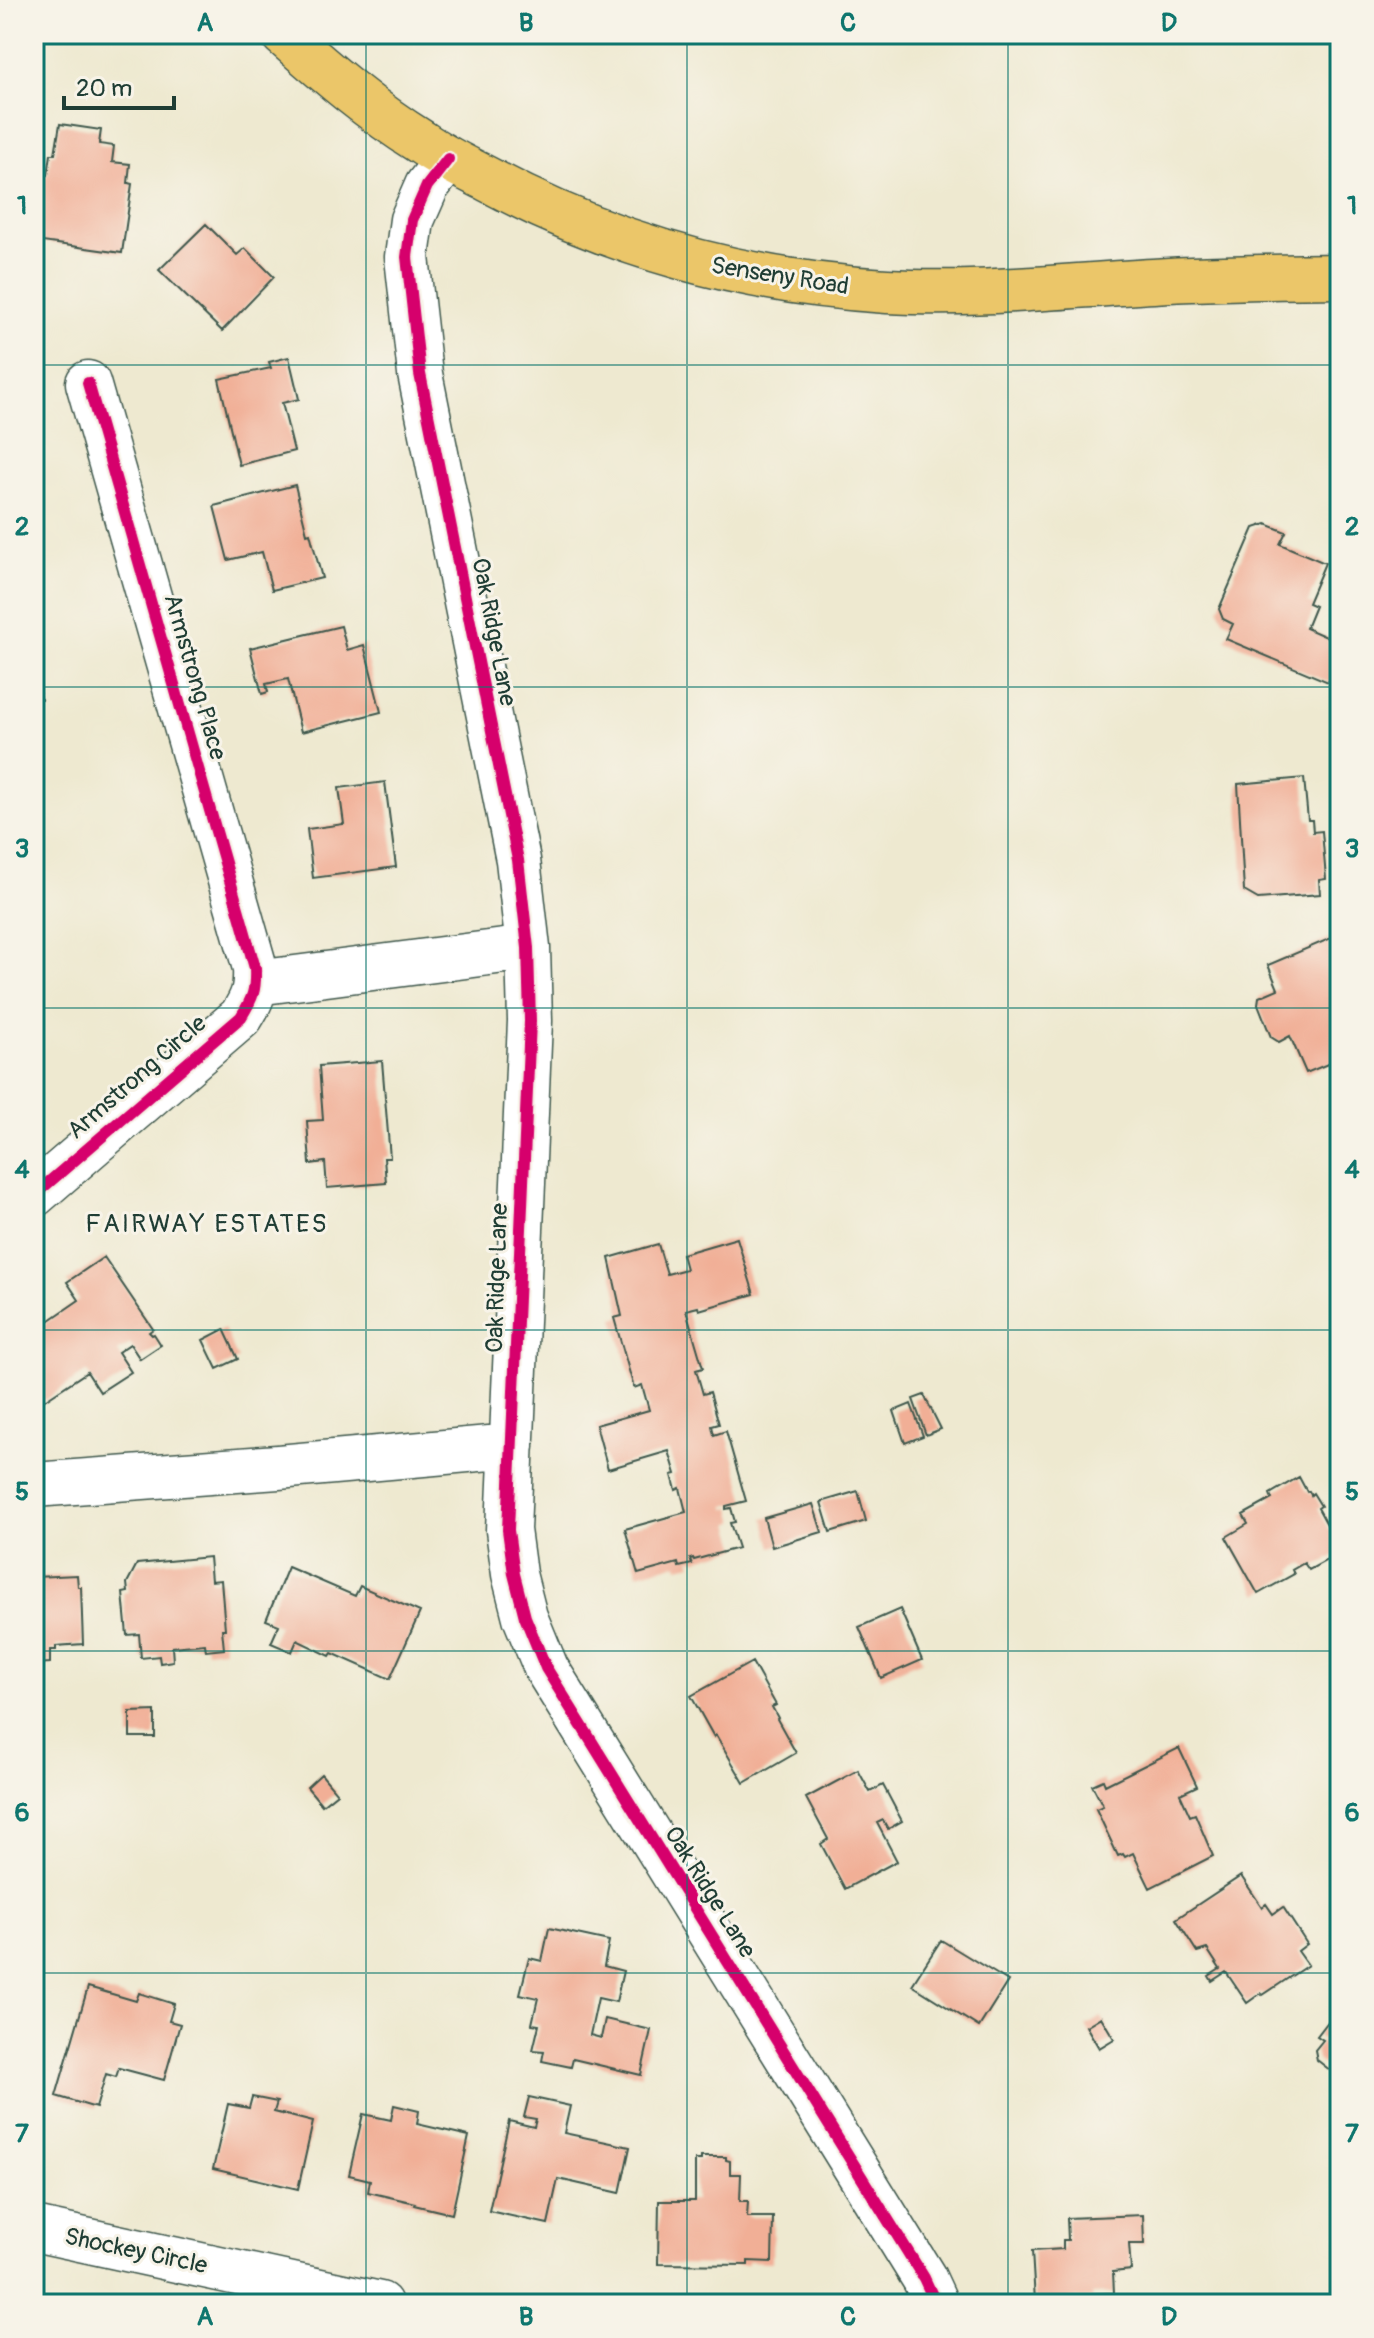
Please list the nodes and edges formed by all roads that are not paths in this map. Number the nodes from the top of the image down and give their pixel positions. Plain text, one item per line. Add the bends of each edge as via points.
1 (283, 34) edge
2 (448, 159) junction
3 (1340, 276) edge
4 (88, 383) dead end
5 (528, 948) junction
6 (256, 983) junction
7 (34, 1195) edge
8 (512, 1446) junction
9 (34, 1485) edge
10 (34, 2229) edge
11 (380, 2304) edge
12 (936, 2304) edge

1 - 2 main road, Senseny Road via 349,91
2 - 3 main road, Senseny Road via 530,202 614,237 789,282 985,293
2 - 5 street, Oak Ridge Lane via 427,186 412,220 407,257 420,374 518,860
4 - 6 street, Armstrong Place
5 - 6 street
5 - 8 street, Oak Ridge Lane via 530,1021
6 - 7 street, Armstrong Circle via 241,1017
8 - 9 street
8 - 12 street, Oak Ridge Lane via 508,1530 514,1574 546,1668
10 - 11 street, Shockey Circle

